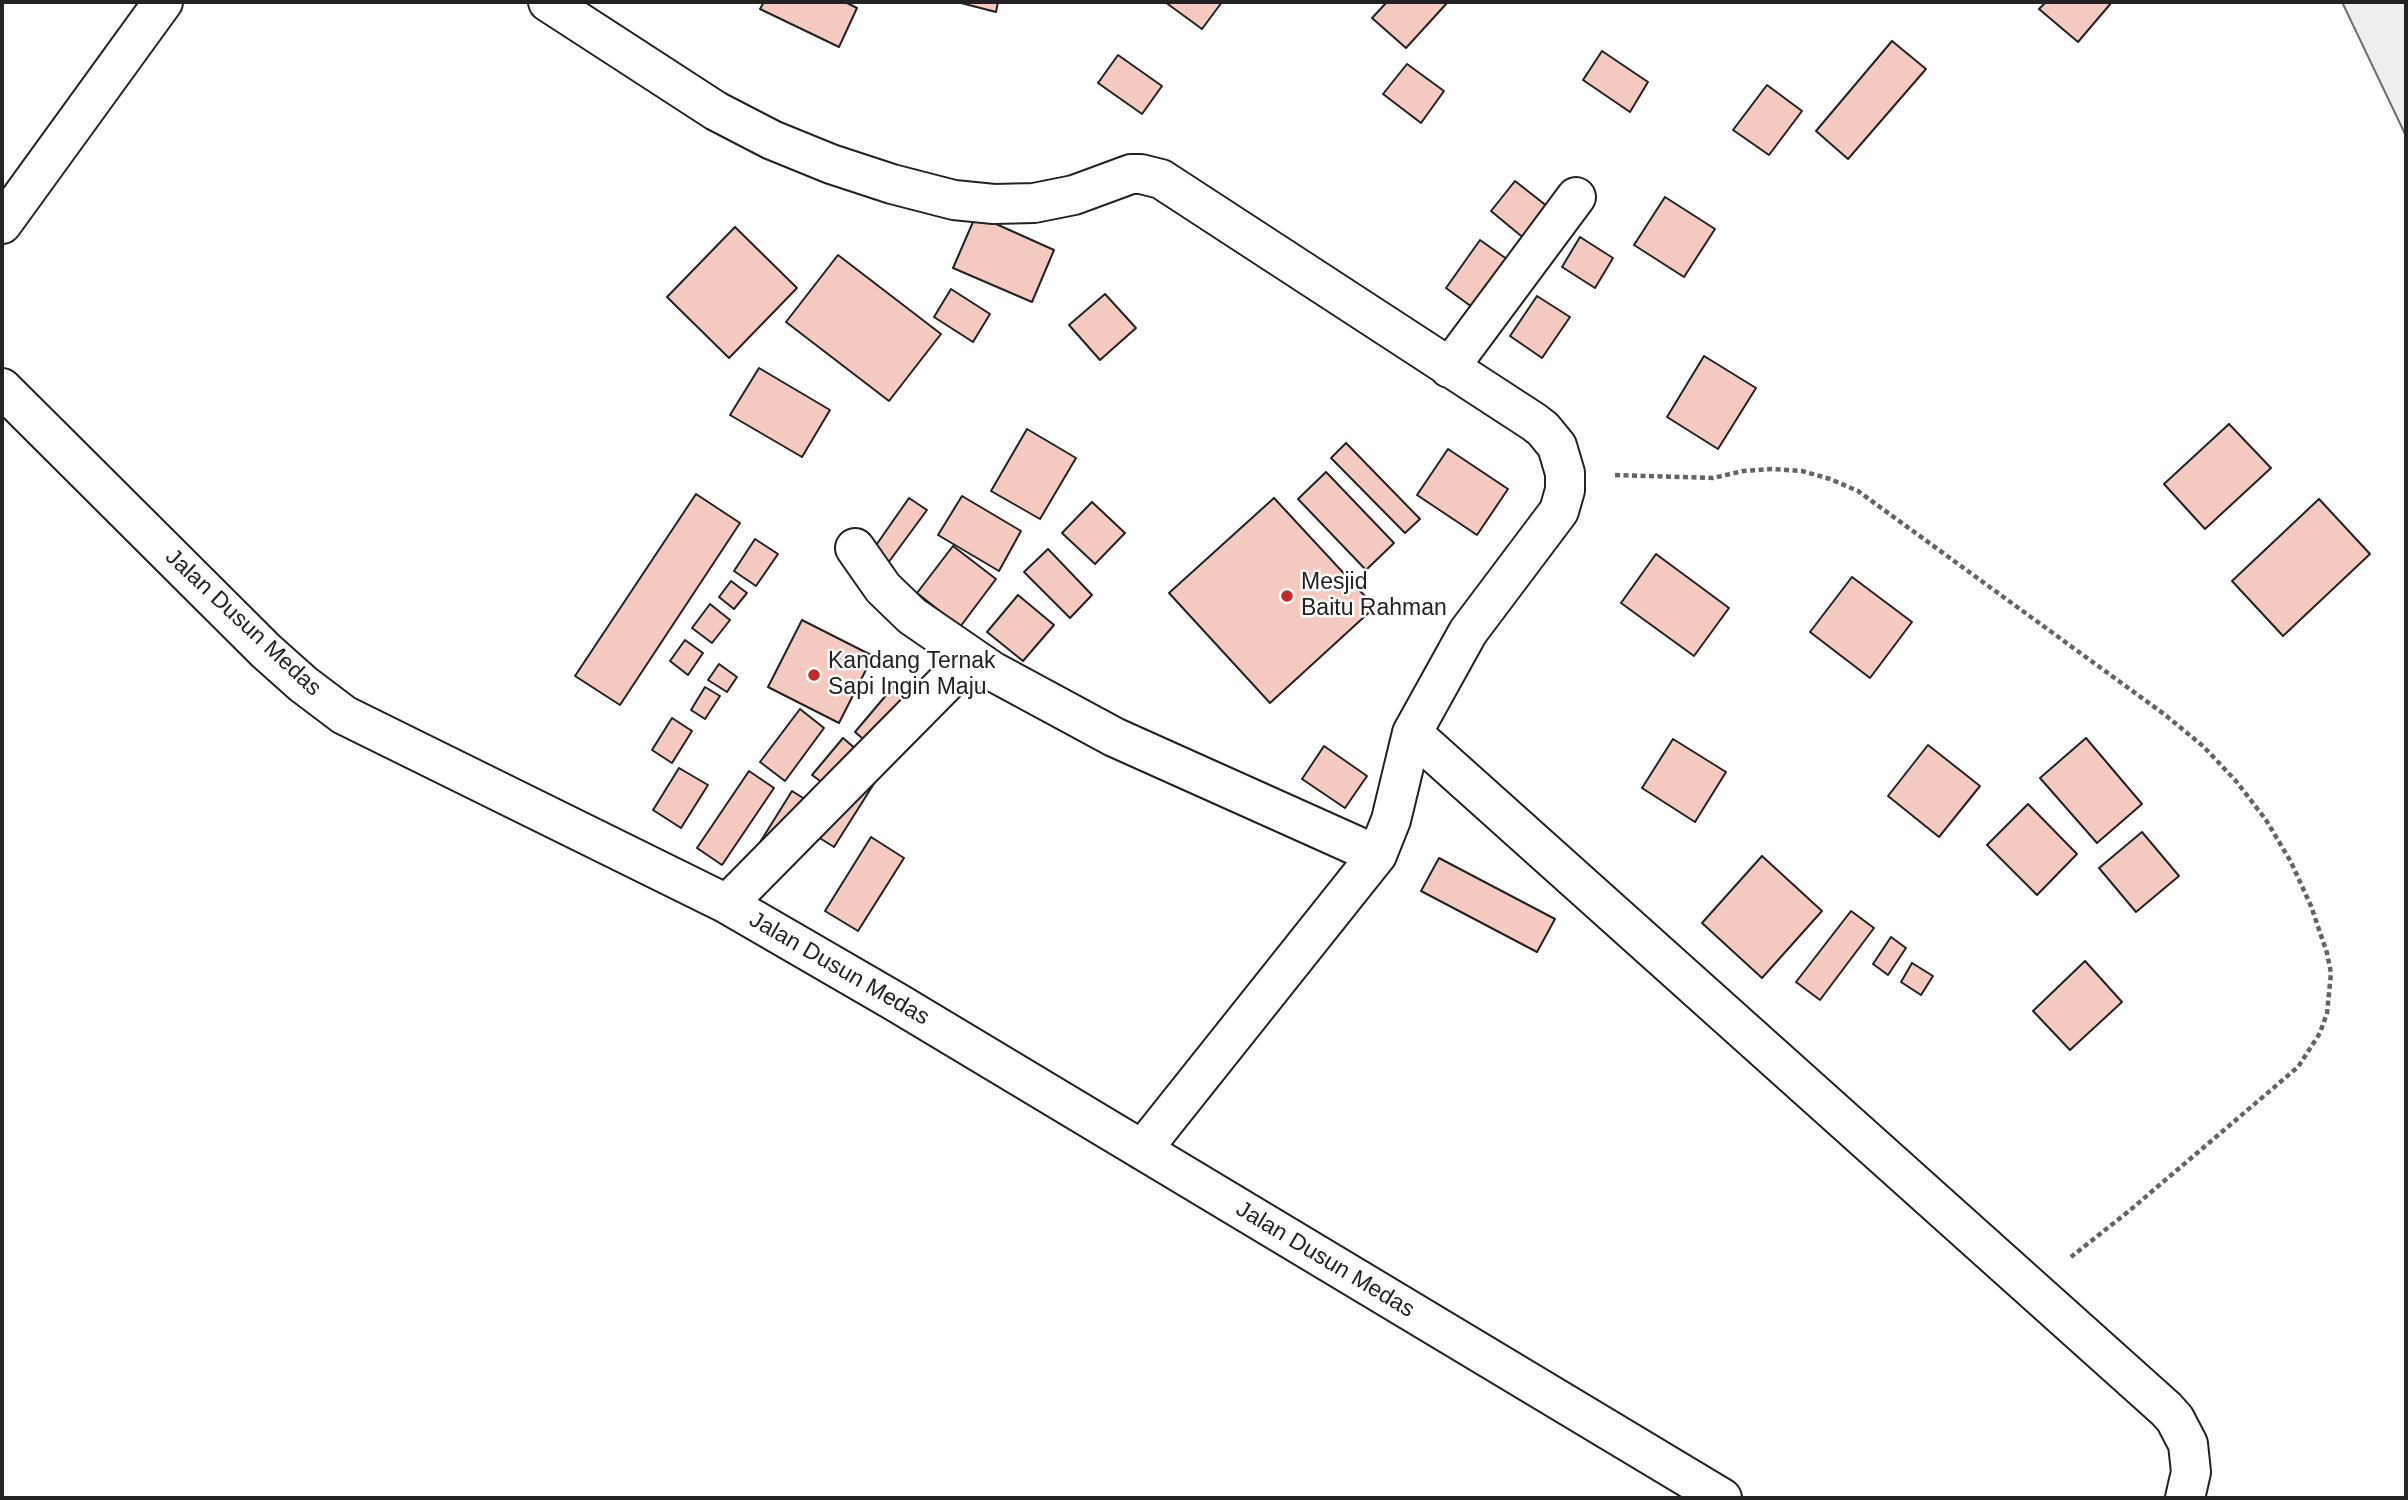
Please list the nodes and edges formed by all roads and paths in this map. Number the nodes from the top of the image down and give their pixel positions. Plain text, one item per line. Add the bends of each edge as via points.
1 (163, 2) edge
2 (548, 2) edge
3 (1576, 197) dead end
4 (2, 224) edge
5 (1450, 368) junction
6 (2, 388) edge
7 (1565, 473) junction
8 (855, 548) dead end
9 (971, 657) junction
10 (1412, 733) junction
11 (1377, 855) junction
12 (727, 904) junction
13 (1142, 1150) junction
14 (2018, 1277) junction
15 (1722, 1498) edge
16 (2185, 1498) edge

1 - 4 street
2 - 5 street via 716,111 831,164 892,184 954,200 1007,204 1074,195 1131,174 1161,179
3 - 5 street
5 - 7 street via 1543,429 1557,446
6 - 12 street, Jalan Dusun Medas via 266,651 344,715
7 - 10 street via 1559,511 1468,632
7 - 14 path via 1713,478 1772,469 1802,471 1858,491 2203,746 2266,820 2291,862 2311,906 2331,973 2327,1013 2310,1050 2298,1067 2071,1257
8 - 9 street via 883,588 912,617
9 - 11 street via 1114,737
9 - 12 street
10 - 11 street via 1391,820
10 - 14 street
11 - 13 street
12 - 13 street, Jalan Dusun Medas
13 - 15 street, Jalan Dusun Medas
14 - 16 street via 2175,1419 2190,1458

